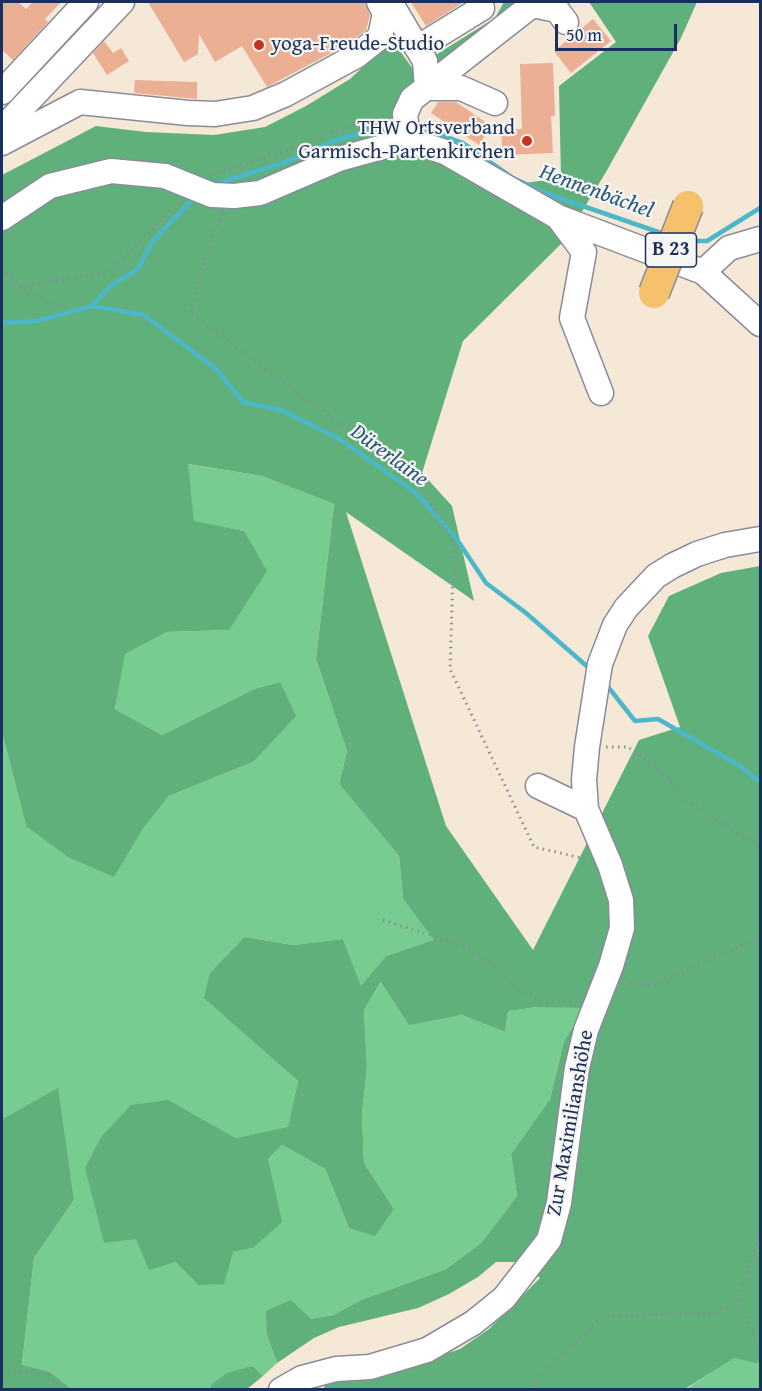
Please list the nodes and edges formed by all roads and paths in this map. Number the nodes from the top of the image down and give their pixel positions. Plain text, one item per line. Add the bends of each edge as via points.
1 (86, 2) edge
2 (122, 2) edge
3 (379, 2) edge
4 (390, 2) edge
5 (478, 2) edge
6 (566, 22) dead end
7 (417, 48) junction
8 (427, 88) junction
9 (2, 92) edge
10 (495, 103) dead end
11 (2, 129) edge
12 (406, 129) junction
13 (2, 142) edge
14 (211, 189) junction
15 (688, 206) dead end
16 (558, 217) junction
17 (2, 218) edge
18 (760, 239) edge
19 (2, 269) edge
20 (703, 272) junction
21 (21, 287) junction
22 (654, 293) dead end
23 (57, 306) dead end
24 (760, 324) edge
25 (602, 393) dead end
26 (760, 539) edge
27 (587, 747) junction
28 (538, 786) dead end
29 (586, 809) junction
30 (760, 847) edge
31 (610, 865) junction
32 (383, 920) dead end
33 (760, 937) edge
34 (611, 966) junction
35 (596, 1004) junction
36 (760, 1231) edge
37 (738, 1300) junction
38 (760, 1346) edge
39 (2, 1377) edge
40 (64, 1389) edge
41 (281, 1389) edge
42 (530, 1389) edge

1 - 9 street
2 - 11 street
3 - 13 street via 385,13 380,37 356,56 253,108 215,114 80,102
4 - 7 street
5 - 7 street via 482,8
6 - 8 street via 557,10 532,5
7 - 8 street via 424,61
8 - 10 street via 461,88
8 - 12 street via 412,99
12 - 14 street via 260,194
12 - 14 path via 377,118 327,133
12 - 16 street
14 - 17 street via 165,176 111,171 50,186
14 - 21 path via 109,272
14 - 31 path via 211,238 190,313 418,481 454,542 450,669 534,847
15 - 22 main road, B 23, bridge
16 - 20 street
16 - 25 street via 584,252 572,318
18 - 20 street via 729,248
19 - 21 path
20 - 24 street
21 - 23 path
26 - 27 street, Zur Maximilianshöhe via 725,545 672,566 626,608 600,664
27 - 29 street, Zur Maximilianshöhe
27 - 30 path via 628,747 670,778 682,798
28 - 29 street
29 - 31 street, Zur Maximilianshöhe
31 - 34 street, Zur Maximilianshöhe via 621,900 622,928
32 - 35 path via 468,947 518,989 544,1003
33 - 34 path via 654,985 631,984
34 - 35 street, Zur Maximilianshöhe
35 - 41 street, Zur Maximilianshöhe via 577,1068 549,1240 504,1298 474,1323 427,1350 370,1367 336,1369 302,1378
36 - 37 path
37 - 38 path
37 - 42 path via 715,1313 607,1316 597,1321
39 - 40 path via 22,1371 46,1372

